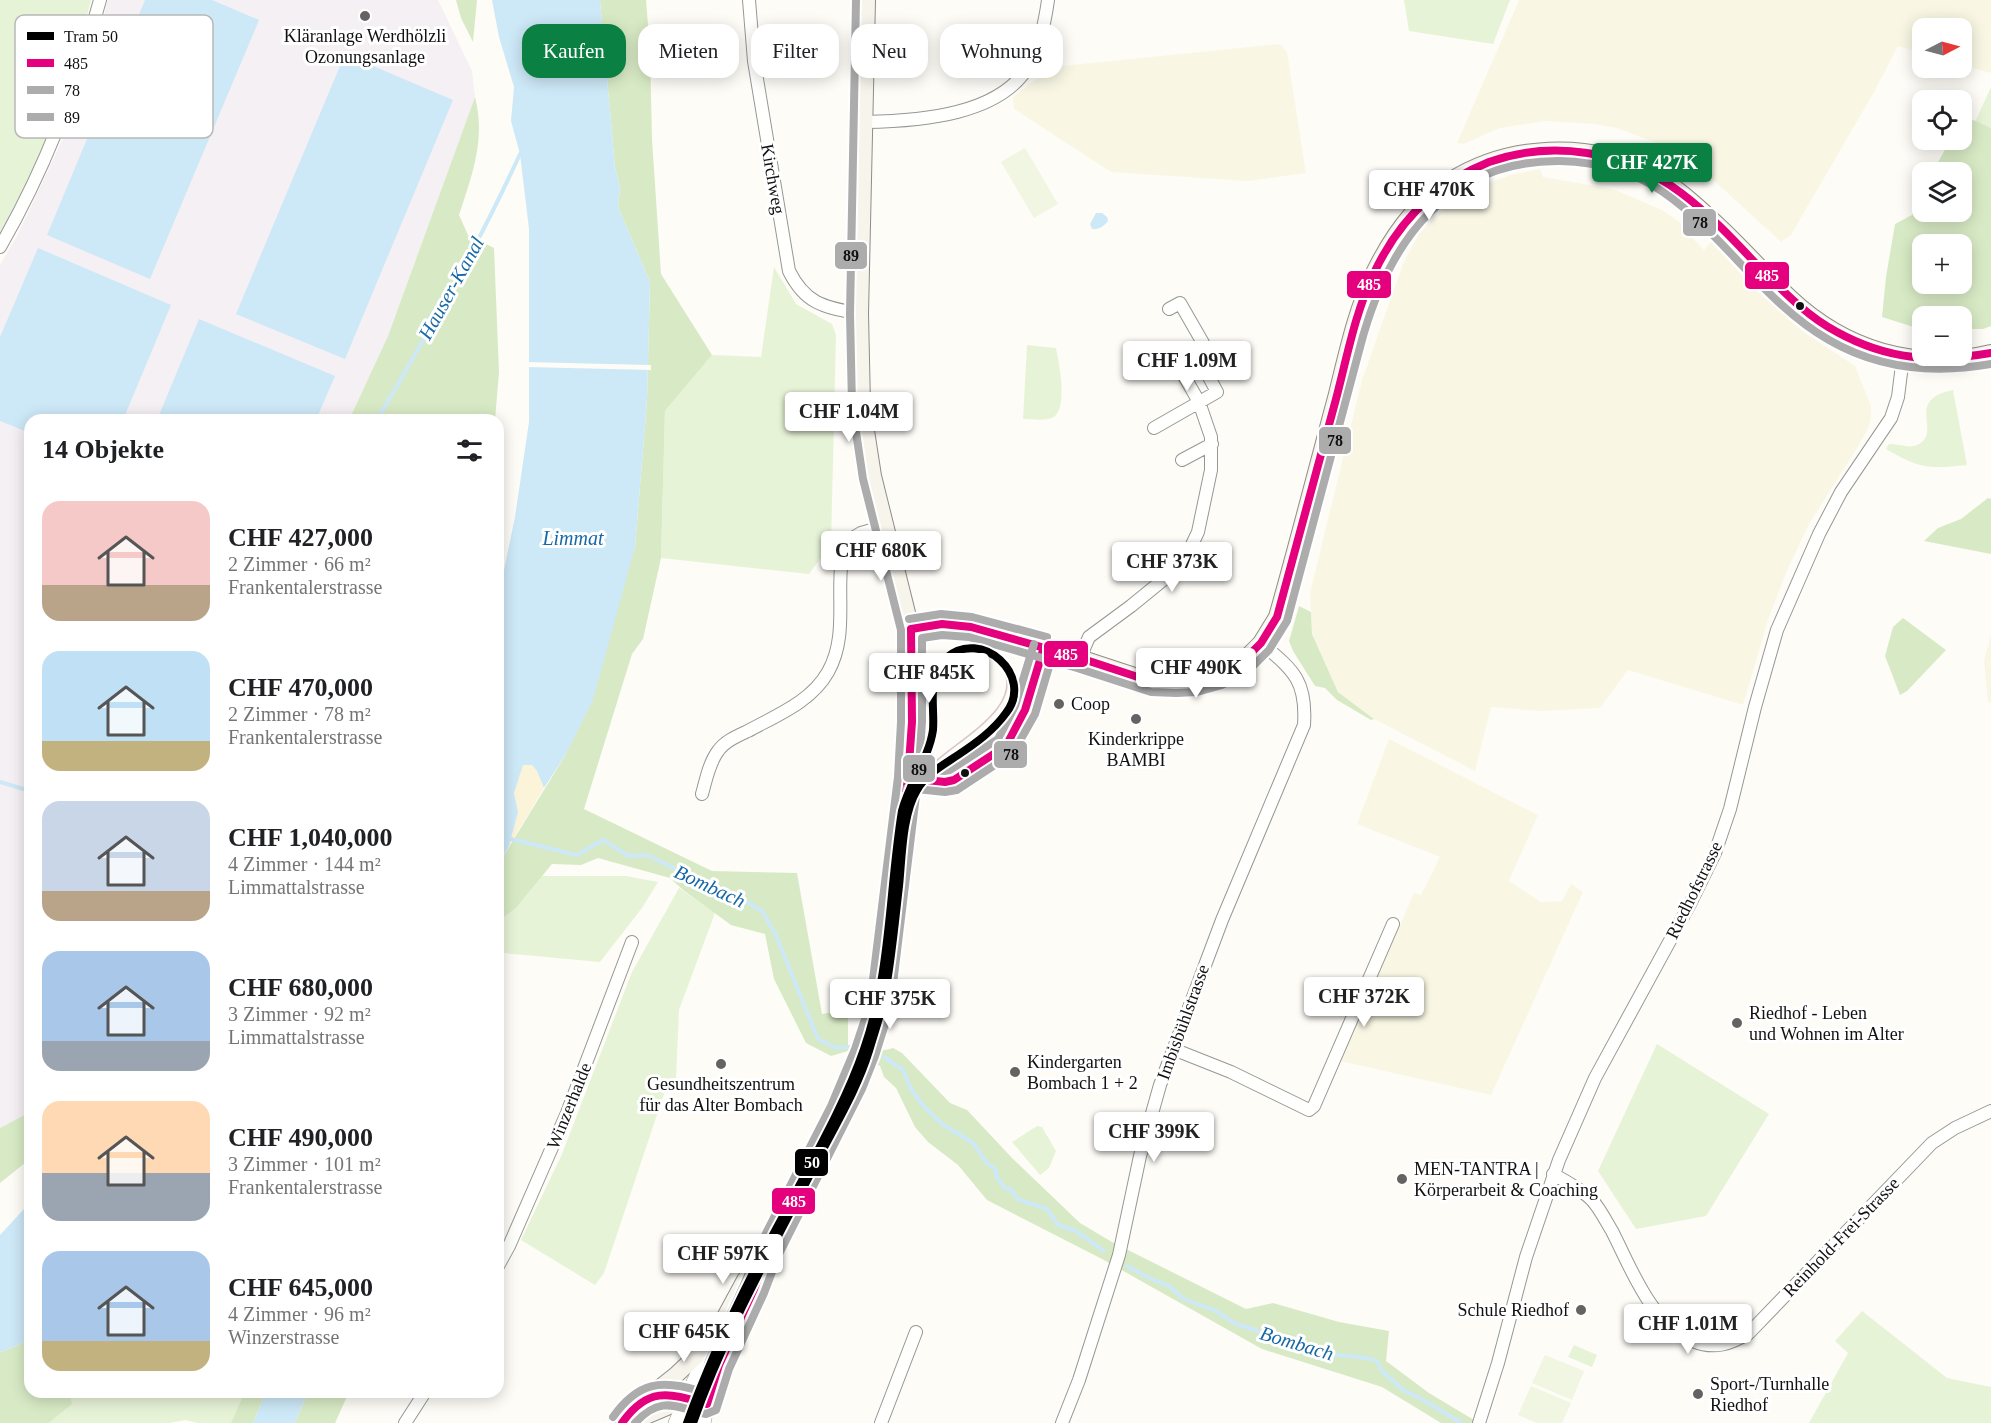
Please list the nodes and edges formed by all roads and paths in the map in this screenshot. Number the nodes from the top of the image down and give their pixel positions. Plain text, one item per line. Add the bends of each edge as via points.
1 (100, 0) edge
2 (749, 0) edge
3 (867, 0) edge
4 (1048, 0) edge
5 (96, 15) edge
6 (865, 128) junction
7 (52, 138) edge
8 (0, 247) edge
9 (1169, 309) dead end
10 (860, 314) junction
11 (1194, 349) junction
12 (1991, 353) edge
13 (1902, 357) junction
14 (1175, 360) junction
15 (1161, 368) dead end
16 (1199, 402) junction
17 (1154, 428) dead end
18 (1212, 444) junction
19 (1182, 460) dead end
20 (885, 526) junction
21 (911, 629) junction
22 (1261, 642) junction
23 (1080, 658) junction
24 (702, 794) dead end
25 (1393, 924) dead end
26 (632, 942) dead end
27 (1173, 1048) junction
28 (1991, 1111) edge
29 (1553, 1174) junction
30 (768, 1251) junction
31 (504, 1255) edge
32 (916, 1332) dead end
33 (712, 1341) junction
34 (653, 1395) junction
35 (421, 1398) edge
36 (686, 1399) junction
37 (707, 1404) junction
38 (405, 1423) edge
39 (622, 1423) edge
40 (629, 1423) edge
41 (676, 1423) edge
42 (703, 1423) edge
43 (881, 1423) edge
44 (1062, 1423) edge
45 (1479, 1423) edge

1 - 5 street
2 - 10 street, Kirchweg via 756,72 789,271 804,295 815,302
3 - 6 main road
4 - 6 street via 1044,29 1030,63 998,96 945,115
6 - 10 main road
7 - 8 street
9 - 11 street via 1180,303 1203,343
10 - 20 main road via 866,441
11 - 14 street
11 - 16 street via 1217,392
12 - 13 main road via 1935,361
13 - 22 main road via 1874,350 1821,322 1788,296 1690,200 1650,172 1616,159 1570,151 1515,155 1477,167 1449,181 1418,207 1372,276 1350,344 1278,617
13 - 29 street, Riedhofstrasse via 1898,397 1891,418 1841,492 1777,630 1715,853 1595,1078
14 - 15 street
14 - 16 street
16 - 17 street
16 - 18 street
18 - 19 street
18 - 23 street via 1206,498 1198,532 1187,555 1174,571 1089,637
20 - 21 main road
20 - 24 street via 861,532 846,542 841,564 838,648 827,673 793,707 728,741 717,751
21 - 23 main road via 942,624 971,627
21 - 30 main road via 908,778 880,1006 852,1085
22 - 23 main road via 1241,663 1195,682 1153,682
22 - 27 street, Imbisbühlstrasse via 1296,676 1303,697 1304,725
25 - 27 street via 1309,1110
26 - 31 street, Winzerhalde via 567,1113
27 - 44 street, Imbisbühlstrasse via 1140,1156 1111,1280
28 - 29 street, Reinhold-Frei-Strasse via 1932,1143 1749,1333 1720,1345 1685,1337 1658,1314 1593,1201
29 - 45 street, Riedhofstrasse
30 - 33 main road via 745,1280
30 - 37 main road
32 - 43 street
33 - 34 main road
33 - 36 street
34 - 36 street via 674,1394
34 - 39 main road via 628,1413
35 - 38 street
36 - 37 main road
36 - 40 main road
36 - 41 street
37 - 42 street

